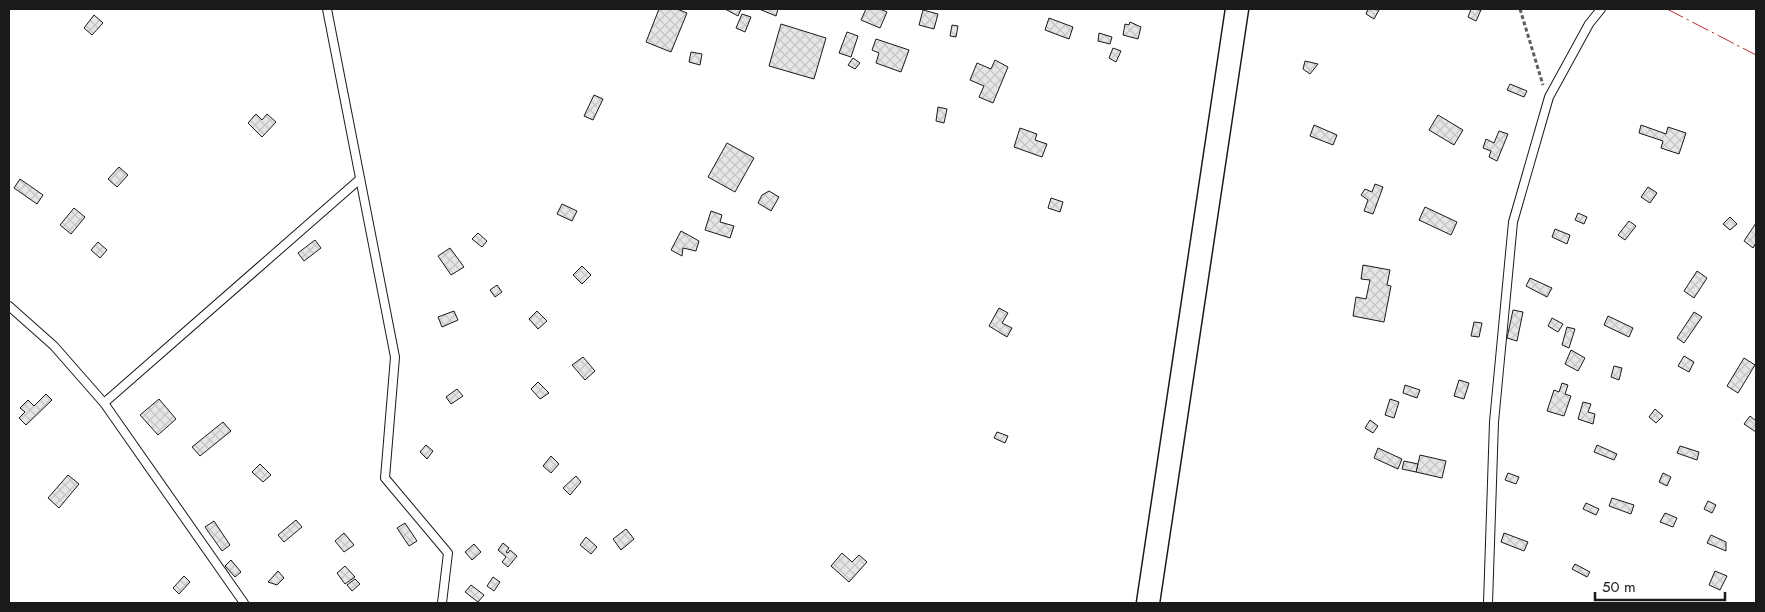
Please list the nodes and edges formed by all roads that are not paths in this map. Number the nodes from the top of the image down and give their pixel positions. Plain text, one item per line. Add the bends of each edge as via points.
1 (327, 9) edge
2 (1237, 9) edge
3 (1602, 9) edge
4 (360, 179) junction
5 (9, 306) edge
6 (104, 403) junction
7 (244, 603) edge
8 (442, 603) edge
9 (1148, 603) edge
10 (1488, 603) edge

1 - 4 lane
2 - 9 main road
3 - 10 lane via 1589,24 1548,102 1513,222 1494,422
4 - 6 lane
4 - 8 lane via 395,357 385,478 448,554
5 - 6 lane via 54,346
6 - 7 lane

